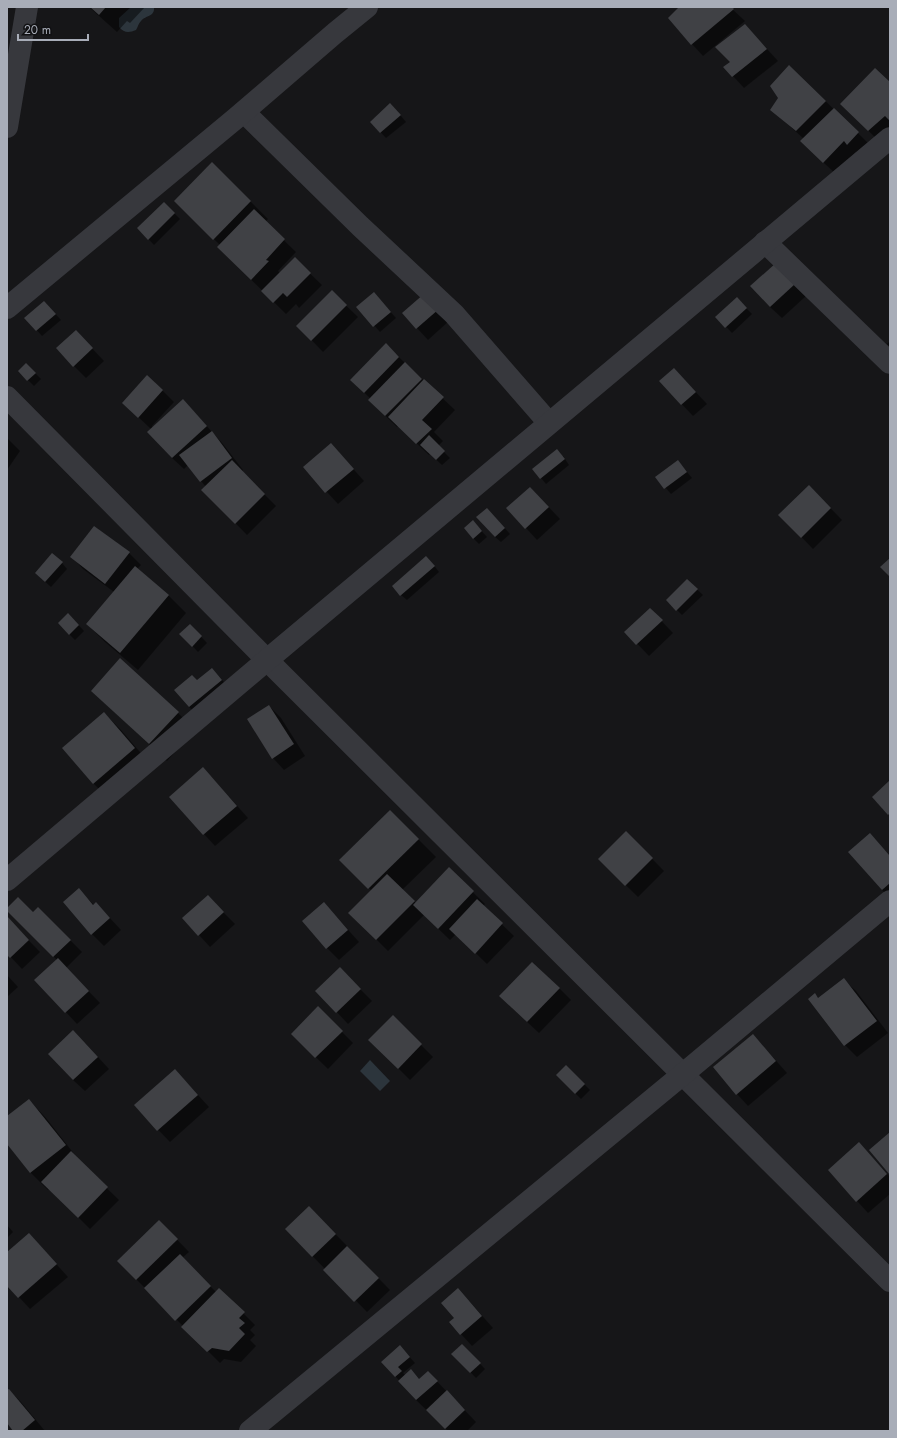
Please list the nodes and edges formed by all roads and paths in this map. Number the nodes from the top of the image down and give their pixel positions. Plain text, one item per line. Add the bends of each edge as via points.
1 (27, 7) edge
2 (367, 7) edge
3 (244, 112) junction
4 (7, 127) edge
5 (890, 138) edge
6 (765, 242) junction
7 (7, 308) edge
8 (890, 363) edge
9 (7, 397) edge
10 (549, 424) junction
11 (267, 660) junction
12 (7, 880) edge
13 (890, 901) edge
14 (682, 1075) junction
15 (890, 1282) edge
16 (250, 1431) edge

1 - 4 street
2 - 3 street
3 - 7 street
3 - 10 street via 454,314
5 - 6 street
6 - 8 street
6 - 10 street
9 - 11 street
10 - 11 street
11 - 12 street
11 - 14 street
13 - 14 street
14 - 15 street
14 - 16 street

